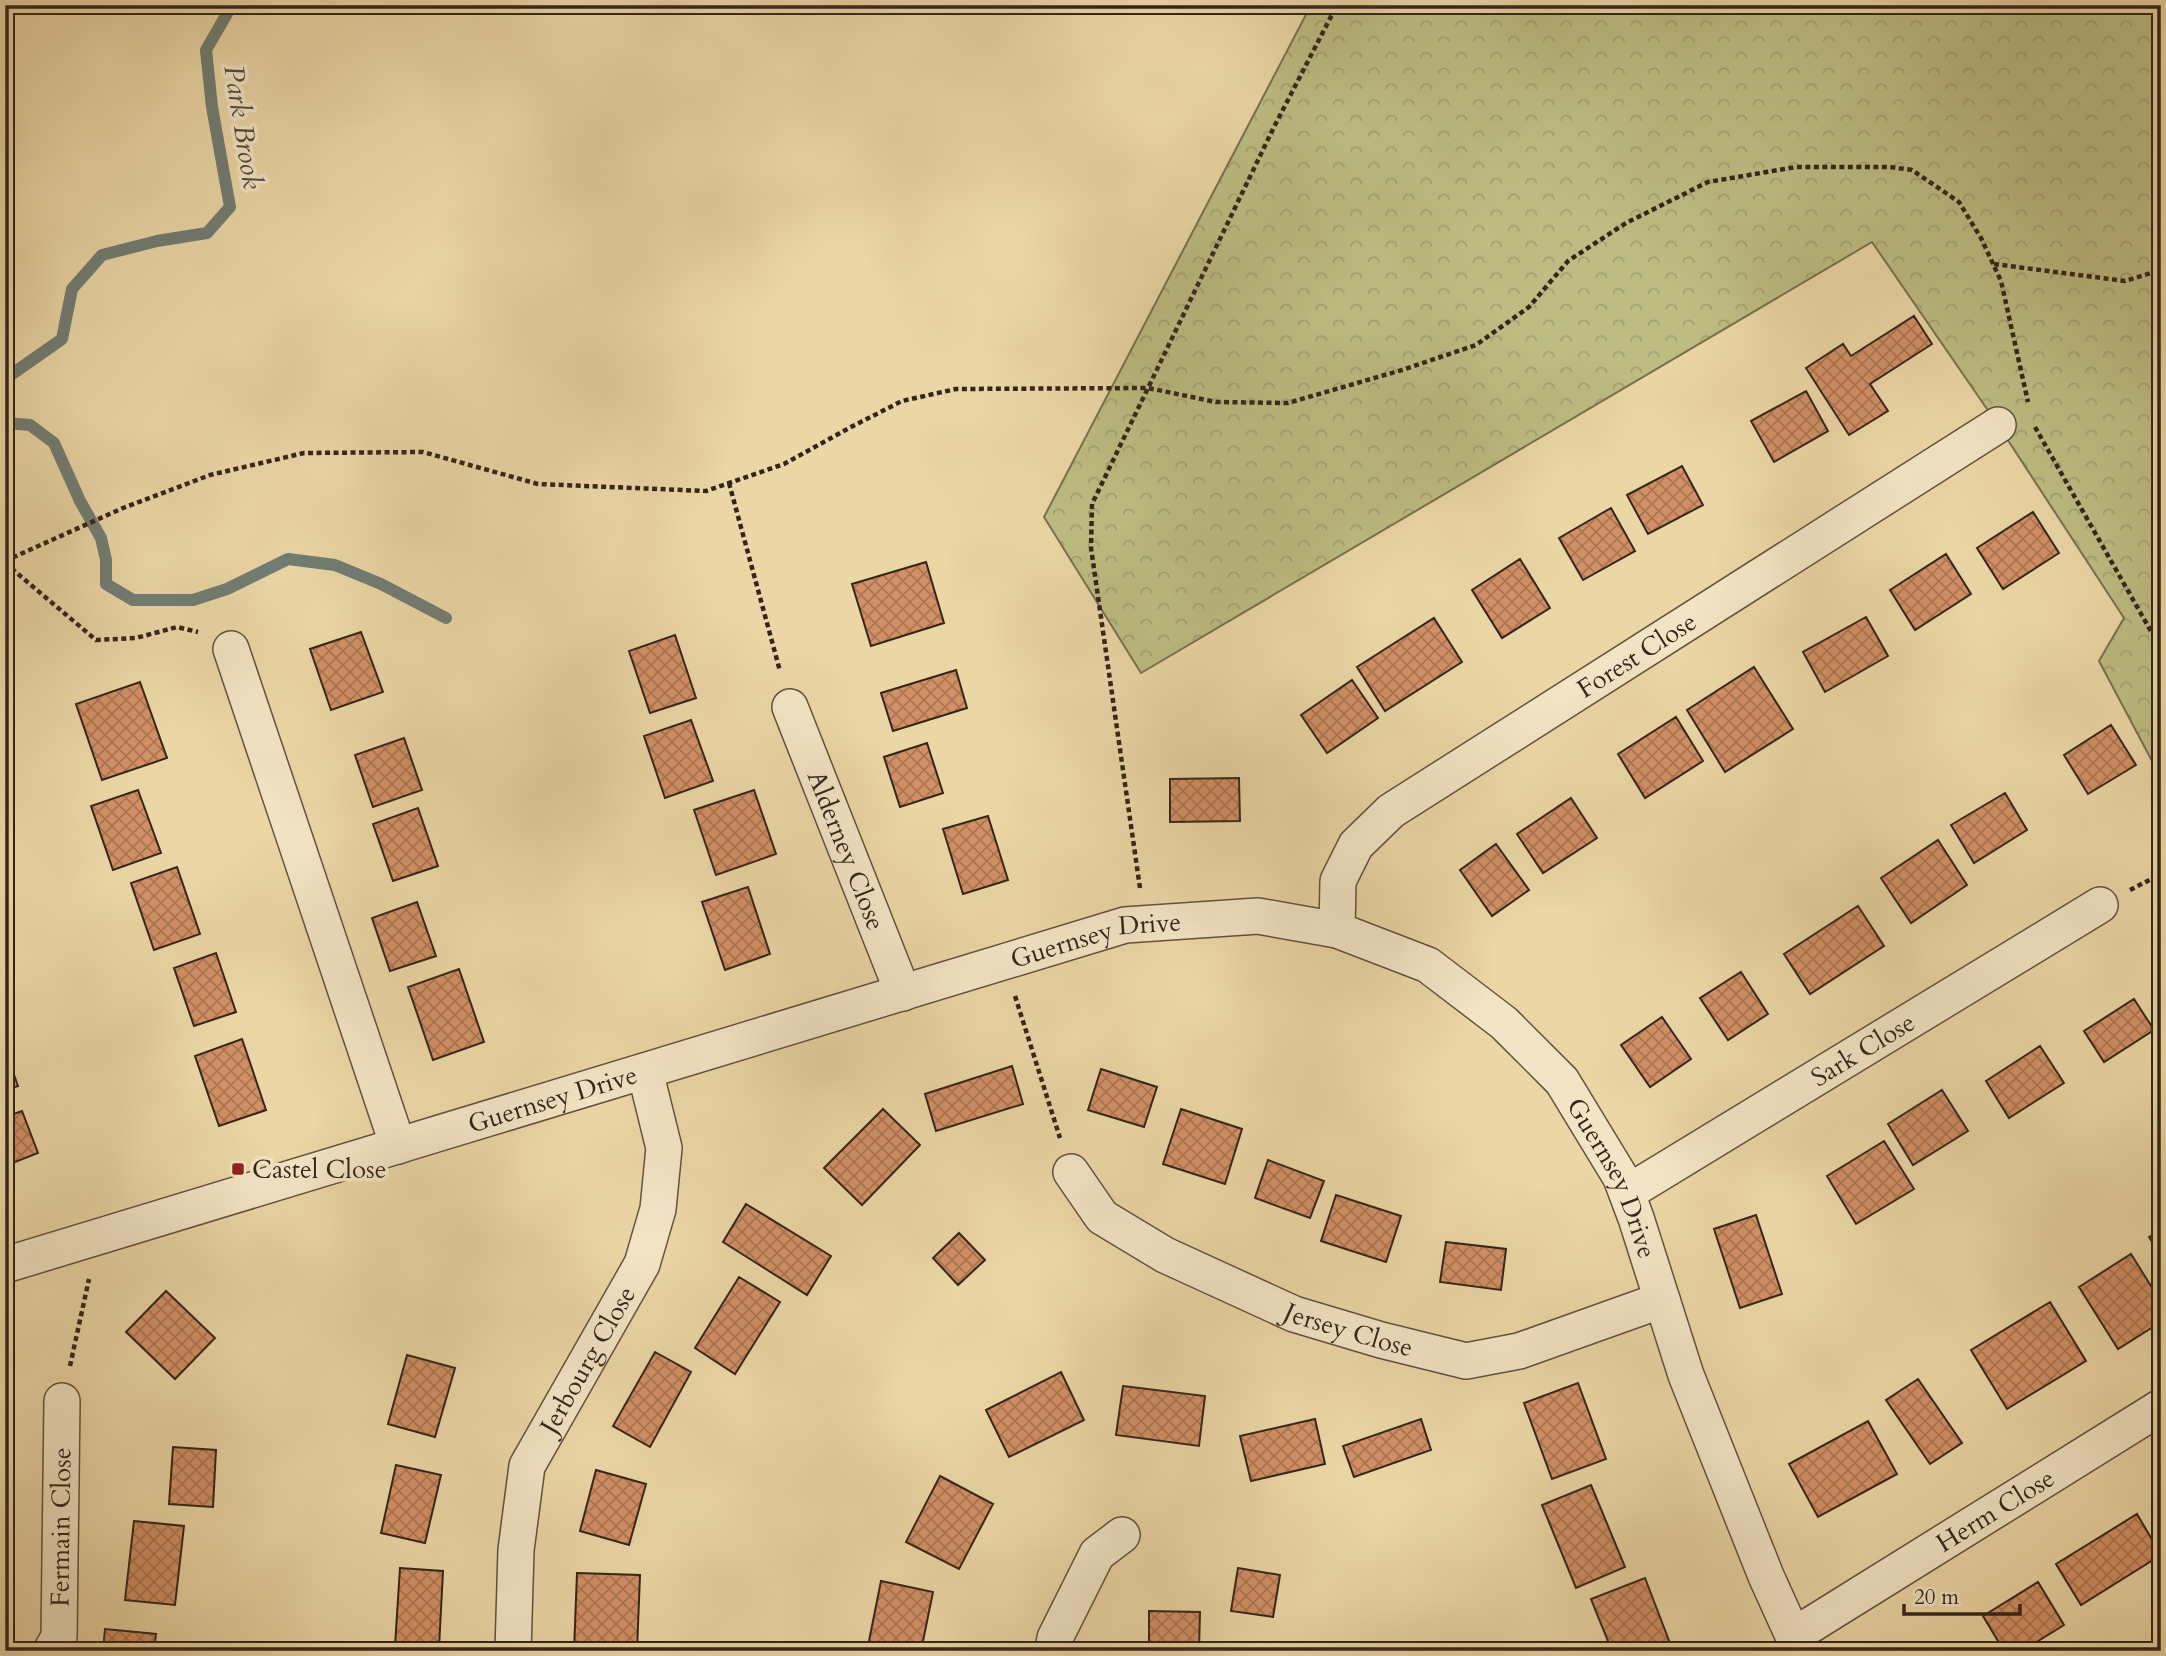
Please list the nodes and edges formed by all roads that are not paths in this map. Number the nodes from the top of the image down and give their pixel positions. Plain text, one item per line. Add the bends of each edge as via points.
1 (1998, 425) dead end
2 (231, 649) road end
3 (790, 707) road end
4 (2100, 905) dead end
5 (1337, 930) junction
6 (903, 993) junction
7 (645, 1071) junction
8 (398, 1146) junction
9 (1071, 1172) road end
10 (1627, 1193) junction
11 (5, 1265) edge
12 (1662, 1300) junction
13 (62, 1402) road end
14 (2161, 1407) edge
15 (1122, 1535) dead end
16 (1797, 1643) edge
17 (51, 1651) edge
18 (513, 1651) edge
19 (1053, 1651) edge

1 - 5 street, Forest Close via 1391,811 1356,845 1338,881
2 - 8 street
3 - 6 street, Alderney Close
4 - 10 street, Sark Close
5 - 6 street, Guernsey Drive via 1258,916 1125,925
5 - 10 street, Guernsey Drive via 1427,965 1504,1023 1562,1080
6 - 7 street, Guernsey Drive
7 - 8 street, Guernsey Drive
7 - 18 street, Jerbourg Close via 664,1148 657,1209 642,1264 527,1466 516,1550
8 - 11 street, Guernsey Drive
9 - 12 street, Jersey Close via 1102,1217 1165,1255 1294,1314 1466,1361 1519,1351
10 - 12 street, Guernsey Drive
12 - 16 street, Guernsey Drive via 1686,1375
13 - 17 street, Fermain Close via 59,1637
14 - 16 street, Herm Close
15 - 19 street via 1097,1554 1055,1638

